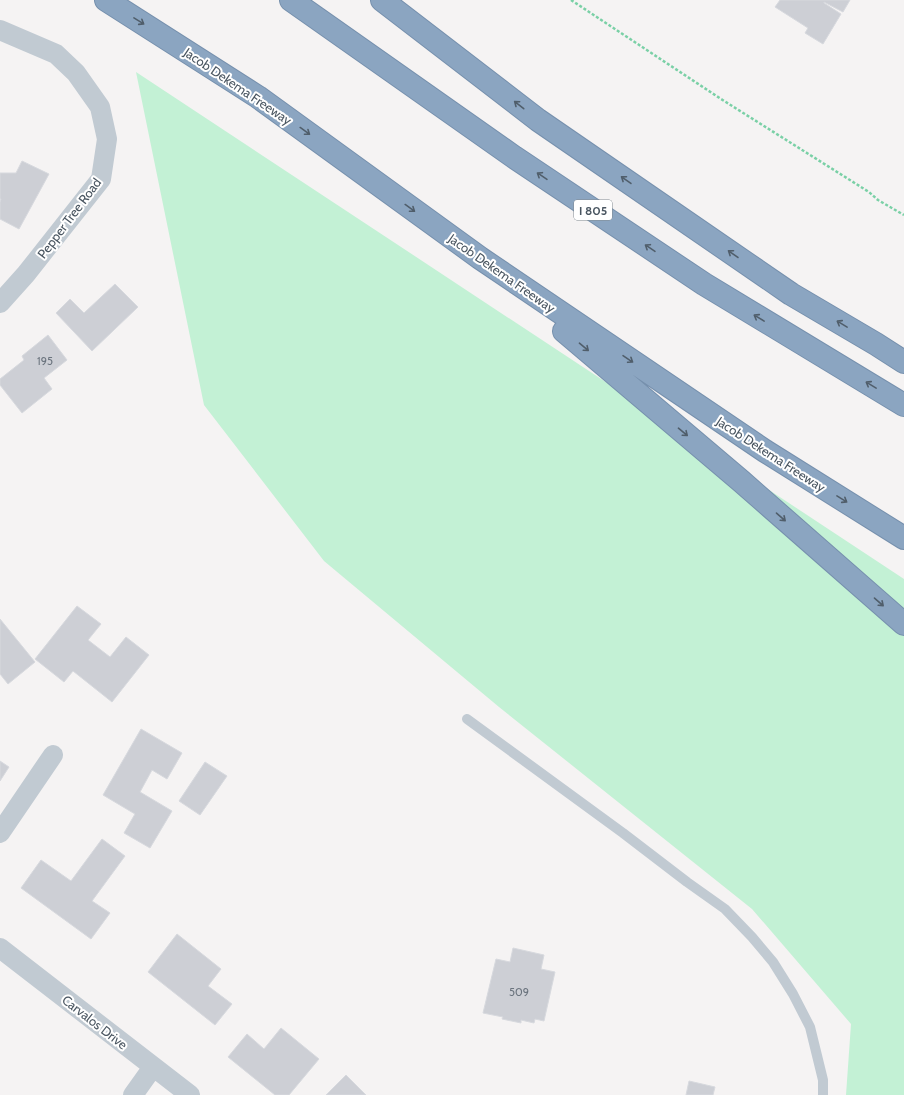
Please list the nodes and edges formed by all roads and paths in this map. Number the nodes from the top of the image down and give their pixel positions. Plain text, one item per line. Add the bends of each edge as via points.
1 (106, 0) edge
2 (291, 0) edge
3 (382, 0) edge
4 (571, 0) edge
5 (0, 30) edge
6 (904, 215) edge
7 (480, 258) junction
8 (0, 303) edge
9 (876, 344) junction
10 (904, 358) edge
11 (904, 362) edge
12 (904, 405) edge
13 (904, 538) edge
14 (904, 624) edge
15 (467, 719) dead end
16 (52, 755) dead end
17 (0, 833) edge
18 (0, 948) edge
19 (153, 1067) junction
20 (133, 1095) edge
21 (190, 1095) edge
22 (823, 1095) edge

1 -> 7 highway, Jacob Dekema Freeway via 258,97
12 -> 2 highway, I 805 via 704,284 514,157
9 -> 3 highway via 790,294 538,120
4 - 6 path via 720,99
5 - 8 street, Pepper Tree Road via 56,54 76,73 100,107 107,139 101,179
7 -> 13 highway, Jacob Dekema Freeway via 765,451
7 -> 14 highway
9 - 10 highway
9 - 11 highway
15 - 22 lane via 725,909 773,962 793,994 810,1027 823,1080
16 - 17 street
18 - 19 street, Carvalos Drive
19 - 20 street
19 - 21 street, Carvalos Drive

